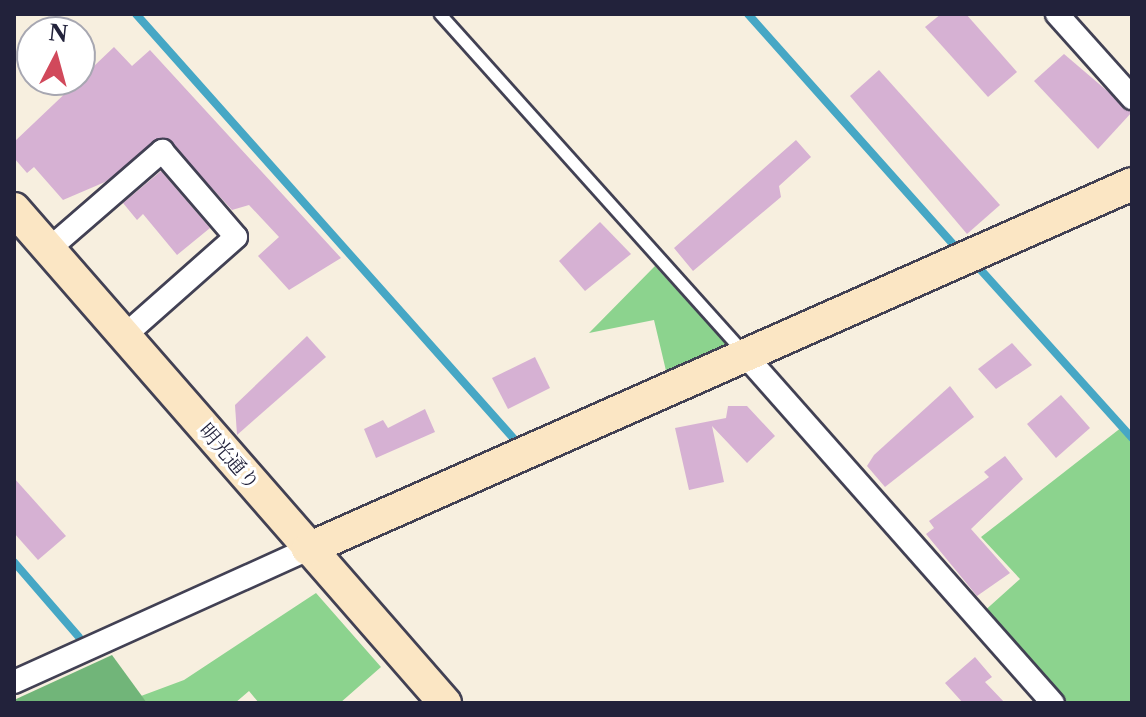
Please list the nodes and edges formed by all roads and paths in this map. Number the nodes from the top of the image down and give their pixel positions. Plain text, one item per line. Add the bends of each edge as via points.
1 (440, 14) edge
2 (1057, 14) edge
3 (1132, 98) edge
4 (1132, 184) edge
5 (14, 209) edge
6 (49, 249) junction
7 (124, 336) junction
8 (744, 354) junction
9 (308, 549) junction
10 (14, 682) edge
11 (1046, 701) edge
12 (445, 703) edge

1 - 8 lane
2 - 3 street
4 - 8 street
5 - 6 street, 明光通り
6 - 7 street, 明光通り
6 - 7 street via 162,151 227,226 236,237
7 - 9 street, 明光通り
8 - 9 street
8 - 11 street
9 - 10 street
9 - 12 street, 明光通り

